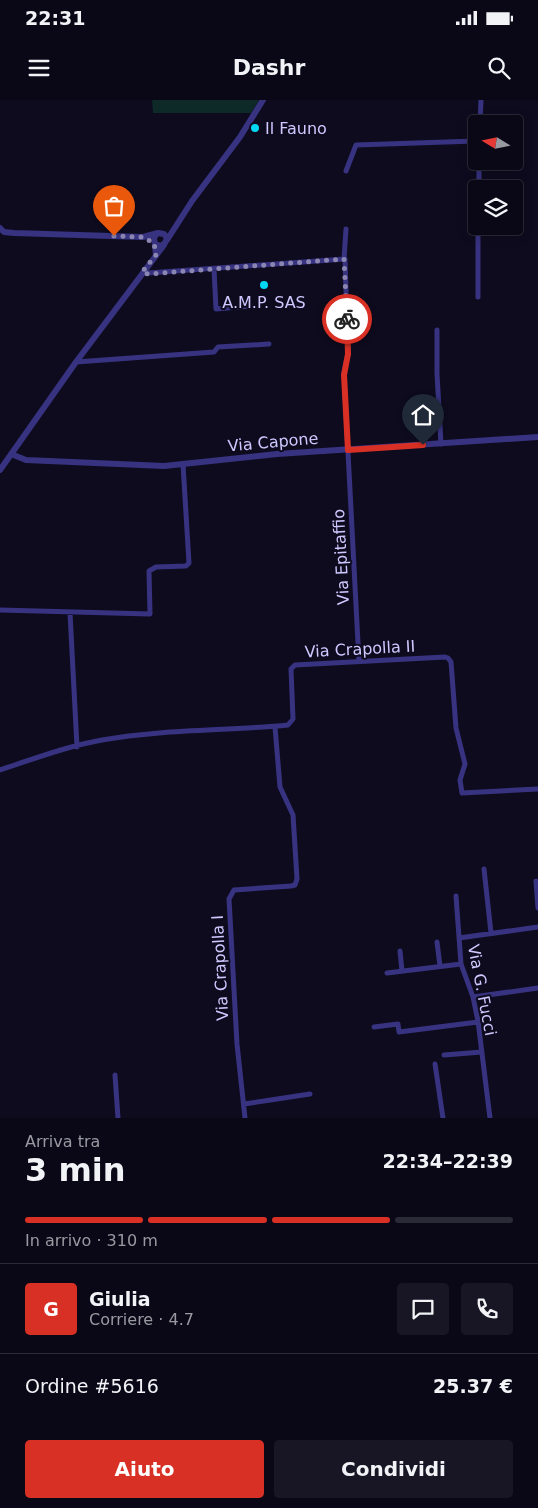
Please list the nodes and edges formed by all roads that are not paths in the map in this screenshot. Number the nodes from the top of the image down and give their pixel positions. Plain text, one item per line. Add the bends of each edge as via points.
1 (263, 100) edge
2 (481, 100) edge
3 (480, 115) edge
4 (468, 141) edge
5 (346, 171) dead end
6 (0, 228) edge
7 (172, 229) junction
8 (346, 229) dead end
9 (160, 233) junction
10 (478, 235) edge
11 (142, 237) junction
12 (166, 242) junction
13 (155, 244) junction
14 (156, 255) junction
15 (344, 259) junction
16 (214, 269) junction
17 (142, 272) junction
18 (478, 297) dead end
19 (251, 306) dead end
20 (437, 330) dead end
21 (269, 344) dead end
22 (76, 362) junction
23 (538, 437) edge
24 (441, 444) junction
25 (348, 450) junction
26 (11, 454) junction
27 (183, 464) junction
28 (0, 470) edge
29 (0, 610) edge
30 (70, 613) junction
31 (359, 662) junction
32 (275, 726) junction
33 (77, 747) junction
34 (0, 770) edge
35 (538, 789) edge
36 (484, 870) dead end
37 (536, 881) dead end
38 (456, 896) dead end
39 (538, 908) edge
40 (538, 927) edge
41 (491, 933) junction
42 (459, 938) junction
43 (437, 942) dead end
44 (400, 951) dead end
45 (461, 964) junction
46 (440, 966) junction
47 (402, 971) junction
48 (387, 972) dead end
49 (538, 988) edge
50 (473, 997) junction
51 (478, 1022) junction
52 (374, 1027) dead end
53 (482, 1052) junction
54 (444, 1055) dead end
55 (435, 1064) dead end
56 (115, 1075) dead end
57 (310, 1094) dead end
58 (244, 1104) junction
59 (118, 1118) edge
60 (245, 1118) edge
61 (443, 1118) edge
62 (490, 1118) edge

1 - 7 street
2 - 3 street
4 - 5 street via 356,145
6 - 11 street via 14,233
7 - 9 street
7 - 12 street
8 - 15 street, Via Epitaffio
9 - 11 street
9 - 12 street via 165,235
9 - 13 street via 154,237
10 - 18 street
11 - 13 street
12 - 13 street via 159,246
12 - 14 street
13 - 14 street
14 - 17 street
15 - 16 street
15 - 25 street, Via Epitaffio
16 - 17 street
16 - 19 street via 216,309
17 - 22 street
20 - 24 street via 436,374
21 - 22 street via 218,347 214,352
22 - 26 street
23 - 24 street, Via Capone
24 - 25 street, Via Capone
25 - 27 street, Via Capone
25 - 31 street, Via Epitaffio
26 - 27 street, Via Capone via 20,459 34,460 157,466
26 - 28 street
27 - 30 street via 188,565 156,567 149,571 151,611 147,616
29 - 30 street
30 - 33 street
31 - 32 street, Via Crapolla II via 292,666 293,719 288,725
31 - 35 street, Via Crapolla II via 448,658 451,662 456,728 465,764 460,780 462,793
32 - 33 street, Via Crapolla II via 109,739
32 - 58 street, Via Crapolla I via 279,783 293,815 297,879 291,886 234,890 229,899 237,1044
33 - 34 street, Via Crapolla II
36 - 41 street
37 - 39 street
38 - 42 street, Via G. Fucci
40 - 41 street
41 - 42 street
42 - 45 street, Via G. Fucci
43 - 46 street
44 - 47 street
45 - 46 street
45 - 50 street, Via G. Fucci
46 - 47 street
47 - 48 street
49 - 50 street
50 - 51 street, Via G. Fucci
51 - 52 street via 399,1032 398,1024
51 - 53 street, Via G. Fucci
53 - 54 street
53 - 62 street, Via G. Fucci
55 - 61 street
56 - 59 street
57 - 58 street
58 - 60 street, Via Crapolla I

